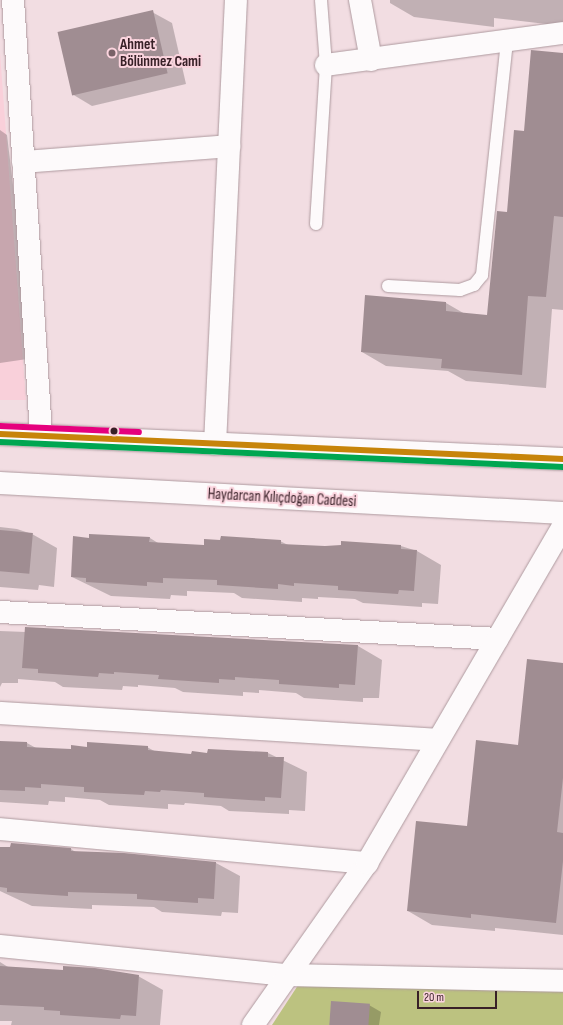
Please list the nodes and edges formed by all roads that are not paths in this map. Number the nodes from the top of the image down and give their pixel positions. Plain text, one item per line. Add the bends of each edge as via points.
1 (13, 0) edge
2 (236, 0) edge
3 (321, 0) edge
4 (360, 0) edge
5 (563, 33) edge
6 (507, 42) junction
7 (371, 60) junction
8 (326, 65) junction
9 (229, 146) junction
10 (23, 162) junction
11 (316, 224) dead end
12 (388, 286) dead end
13 (0, 434) edge
14 (42, 436) junction
15 (215, 444) junction
16 (563, 459) edge
17 (0, 483) edge
18 (563, 513) edge
19 (563, 526) edge
20 (0, 612) edge
21 (497, 639) junction
22 (0, 713) edge
23 (437, 740) junction
24 (0, 829) edge
25 (367, 863) junction
26 (0, 946) edge
27 (287, 975) junction
28 (563, 981) edge
29 (253, 1025) edge

1 - 10 street
2 - 9 street
3 - 8 lane
4 - 7 street
5 - 6 street
6 - 7 street
6 - 12 lane via 482,275 474,284 460,290
7 - 8 street
8 - 11 lane
9 - 10 street
9 - 15 street
10 - 14 street
13 - 14 street
14 - 15 street
15 - 16 street
17 - 18 street, Haydarcan Kılıçdoğan Caddesi
19 - 21 street
20 - 21 street
21 - 23 street
22 - 23 street
23 - 25 street
24 - 25 street
25 - 27 street
26 - 27 street
27 - 28 street
27 - 29 street

